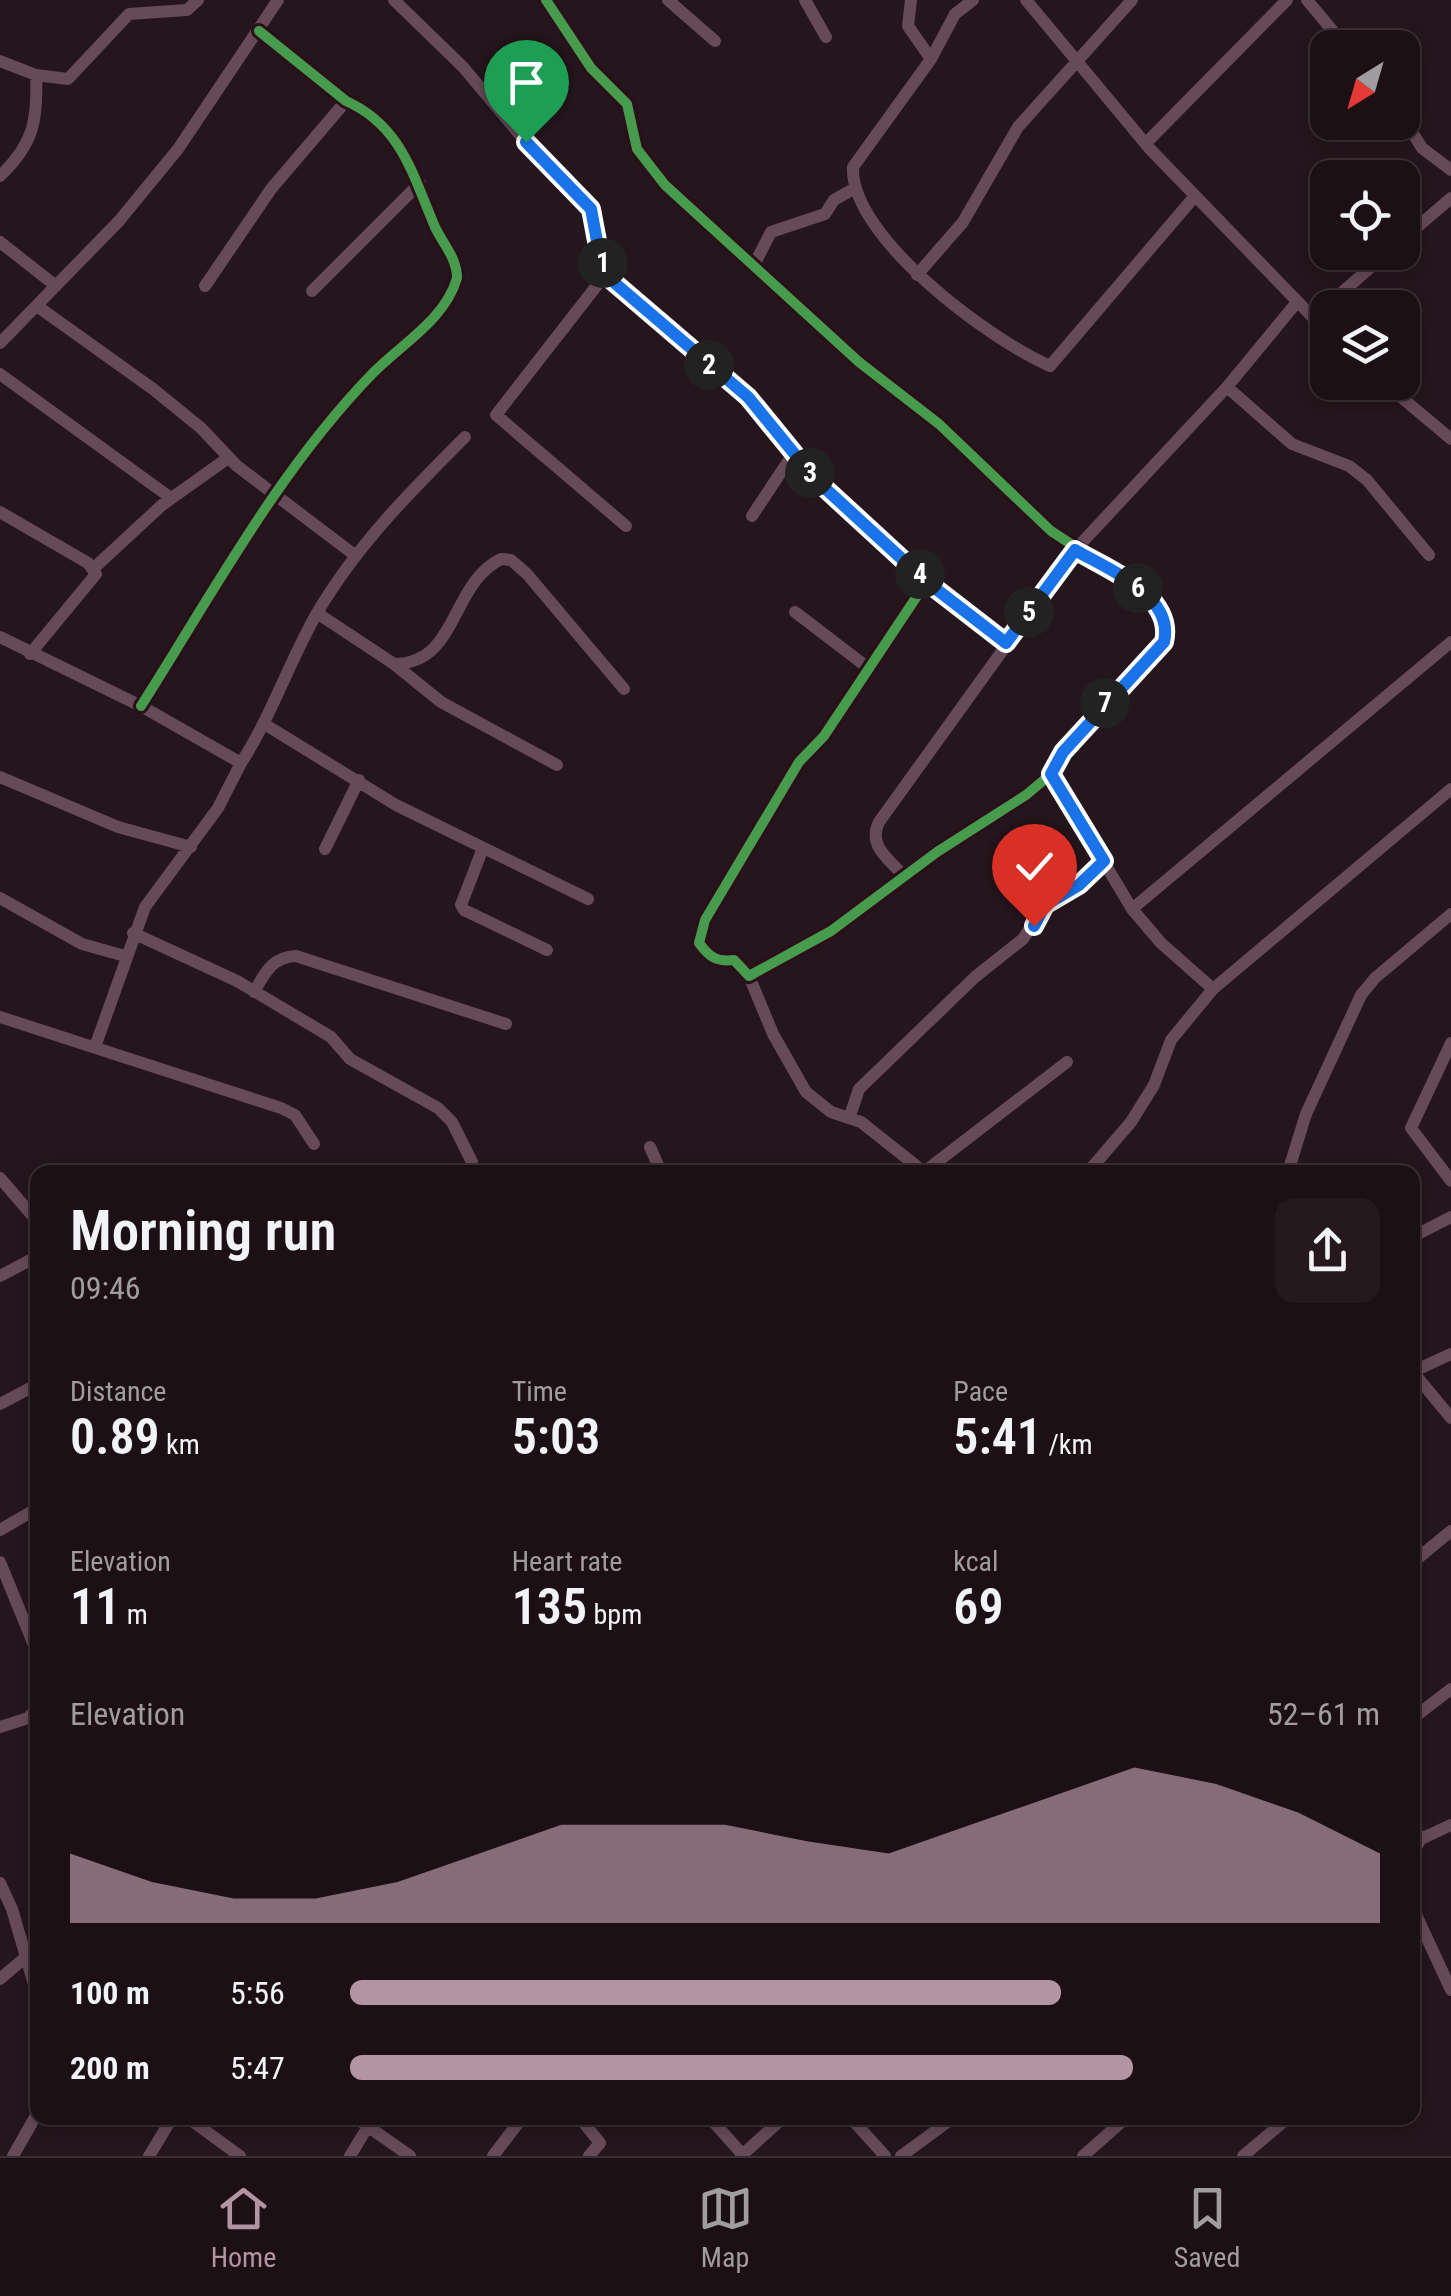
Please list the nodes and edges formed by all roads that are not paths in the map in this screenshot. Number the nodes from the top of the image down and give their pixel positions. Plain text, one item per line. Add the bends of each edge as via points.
1 (198, 0) edge
2 (278, 0) edge
3 (546, 0) edge
4 (668, 0) edge
5 (805, 0) edge
6 (911, 0) edge
7 (973, 0) edge
8 (1026, 0) edge
9 (1132, 0) edge
10 (1286, 0) edge
11 (1307, 0) edge
12 (398, 1) edge
13 (1332, 30) edge
14 (259, 31) junction
15 (826, 37) dead end
16 (715, 41) dead end
17 (931, 58) junction
18 (0, 60) edge
19 (1074, 63) junction
20 (36, 75) junction
21 (346, 101) junction
22 (1417, 140) edge
23 (1146, 143) junction
24 (1451, 170) edge
25 (0, 176) edge
26 (420, 184) junction
27 (854, 188) junction
28 (1196, 196) junction
29 (1451, 198) edge
30 (1420, 225) edge
31 (0, 242) edge
32 (754, 266) junction
33 (1368, 270) edge
34 (603, 273) junction
35 (917, 275) junction
36 (56, 286) junction
37 (205, 286) dead end
38 (1345, 290) edge
39 (312, 291) dead end
40 (1297, 302) junction
41 (37, 306) junction
42 (1310, 313) edge
43 (0, 344) edge
44 (0, 374) edge
45 (1226, 387) junction
46 (1404, 400) edge
47 (465, 437) dead end
48 (1451, 440) edge
49 (792, 454) junction
50 (228, 458) junction
51 (275, 492) junction
52 (172, 498) junction
53 (0, 512) edge
54 (752, 516) dead end
55 (626, 526) dead end
56 (1075, 550) junction
57 (1428, 555) dead end
58 (356, 556) junction
59 (94, 568) junction
60 (927, 582) junction
61 (795, 612) dead end
62 (317, 613) junction
63 (0, 637) edge
64 (1451, 642) edge
65 (1006, 643) junction
66 (30, 654) junction
67 (394, 664) junction
68 (867, 667) junction
69 (624, 689) dead end
70 (141, 706) junction
71 (266, 725) junction
72 (241, 763) junction
73 (557, 765) dead end
74 (1051, 774) junction
75 (0, 777) edge
76 (359, 780) junction
77 (1451, 789) edge
78 (191, 847) junction
79 (483, 848) junction
80 (324, 849) dead end
81 (1104, 861) junction
82 (905, 877) junction
83 (0, 898) edge
84 (588, 899) dead end
85 (1132, 909) junction
86 (1451, 914) edge
87 (134, 934) junction
88 (548, 950) dead end
89 (125, 956) junction
90 (748, 976) junction
91 (1214, 989) junction
92 (254, 992) junction
93 (0, 1017) edge
94 (506, 1024) dead end
95 (1451, 1043) edge
96 (95, 1046) junction
97 (1067, 1062) dead end
98 (850, 1116) junction
99 (314, 1144) dead end
100 (650, 1147) dead end
101 (472, 1162) dead end
102 (658, 1165) edge
103 (915, 1165) edge
104 (933, 1165) edge
105 (1094, 1165) edge
106 (1290, 1165) edge
107 (0, 1178) edge
108 (1451, 1180) edge
109 (30, 1213) edge
110 (1451, 1217) edge
111 (1420, 1232) edge
112 (30, 1260) edge
113 (0, 1276) edge
114 (1451, 1354) edge
115 (1420, 1369) edge
116 (1420, 1380) edge
117 (30, 1388) edge
118 (0, 1404) edge
119 (1451, 1418) edge
120 (30, 1513) edge
121 (0, 1530) edge
122 (1451, 1532) edge
123 (1420, 1557) edge
124 (0, 1562) edge
125 (30, 1635) edge
126 (1451, 1689) edge
127 (1420, 1713) edge
128 (30, 1716) edge
129 (0, 1727) edge
130 (1451, 1825) edge
131 (1421, 1839) edge
132 (0, 1883) edge
133 (1420, 1923) edge
134 (27, 1956) junction
135 (30, 1967) edge
136 (0, 1978) edge
137 (1451, 1990) edge
138 (31, 2125) edge
139 (168, 2125) edge
140 (198, 2125) edge
141 (364, 2125) edge
142 (517, 2125) edge
143 (586, 2125) edge
144 (716, 2125) edge
145 (776, 2125) edge
146 (857, 2125) edge
147 (943, 2125) edge
148 (1118, 2125) edge
149 (1280, 2125) edge
150 (367, 2128) junction
151 (742, 2155) edge
152 (13, 2156) edge
153 (149, 2156) edge
154 (240, 2156) edge
155 (350, 2156) edge
156 (410, 2156) edge
157 (493, 2156) edge
158 (589, 2156) edge
159 (884, 2156) edge
160 (901, 2156) edge
161 (1083, 2156) edge
162 (1243, 2156) edge

1 - 20 street via 187,10 129,14 68,80
2 - 14 street
3 - 32 street via 591,68 627,104 636,149 658,178
4 - 16 street
5 - 15 street
6 - 17 street via 908,26
7 - 17 street via 955,14
8 - 19 street
9 - 19 street
10 - 23 street
11 - 13 street
12 - 34 street via 591,209
14 - 21 street
14 - 36 street via 178,148
17 - 27 street via 857,157
18 - 20 street
19 - 23 street
19 - 35 street via 1018,127 963,222
20 - 25 street via 34,135
21 - 26 street via 393,137
21 - 37 street via 271,189
22 - 24 street
23 - 28 street
26 - 39 street
26 - 51 street via 457,268 455,285 417,337 351,396
27 - 32 street via 816,218 772,232
27 - 35 street via 864,214
28 - 35 street via 1050,366
28 - 40 street
29 - 30 street
31 - 36 street
32 - 56 street
33 - 38 street
34 - 49 street via 748,397
34 - 55 street via 496,416
36 - 41 street
40 - 42 street
40 - 45 street
41 - 43 street
41 - 50 street via 202,428
44 - 52 street
45 - 56 street
45 - 57 street via 1292,444 1367,480
46 - 48 street
47 - 58 street via 385,516
49 - 54 street
49 - 60 street
50 - 51 street
50 - 52 street
51 - 58 street
51 - 70 street
52 - 59 street
53 - 59 street
56 - 65 street
56 - 74 street via 1146,594 1166,634
58 - 62 street
59 - 66 street via 94,578
60 - 65 street
60 - 68 street
61 - 68 street
62 - 67 street
62 - 71 street
63 - 66 street
64 - 85 street
65 - 82 street via 874,833 876,845
66 - 70 street
67 - 69 street via 414,664 430,654 482,573 501,559 511,560
67 - 73 street via 442,702
68 - 90 street via 824,736 799,762 705,920 699,944 708,956 734,960
70 - 72 street
71 - 72 street
71 - 76 street
72 - 78 street
74 - 81 street
74 - 82 street
75 - 78 street via 118,827
76 - 79 street
76 - 80 street
77 - 91 street
78 - 87 street via 151,895
79 - 84 street
79 - 88 street via 464,910
81 - 85 street
81 - 98 street via 1045,905 1024,938 860,1089
82 - 90 street via 831,932
83 - 89 street via 82,944
85 - 91 street
86 - 106 street via 1362,995 1306,1114
87 - 89 street
87 - 92 street
89 - 96 street
90 - 98 street via 794,1076 824,1108
91 - 105 street via 1172,1040 1131,1122
92 - 94 street via 280,957 296,956
92 - 101 street via 438,1108
93 - 96 street
95 - 108 street via 1411,1128
96 - 99 street via 281,1108 295,1115
97 - 104 street
98 - 103 street
100 - 102 street
107 - 109 street
110 - 111 street
112 - 113 street
114 - 115 street
116 - 119 street
117 - 118 street
120 - 121 street
122 - 123 street
124 - 125 street
126 - 127 street
128 - 129 street
130 - 131 street
132 - 134 street
133 - 137 street
134 - 135 street
134 - 136 street
138 - 152 street
139 - 153 street
140 - 154 street
141 - 150 street
142 - 157 street
143 - 158 street via 600,2143
144 - 151 street
145 - 151 street
146 - 159 street
147 - 160 street
148 - 161 street
149 - 162 street
150 - 155 street
150 - 156 street

